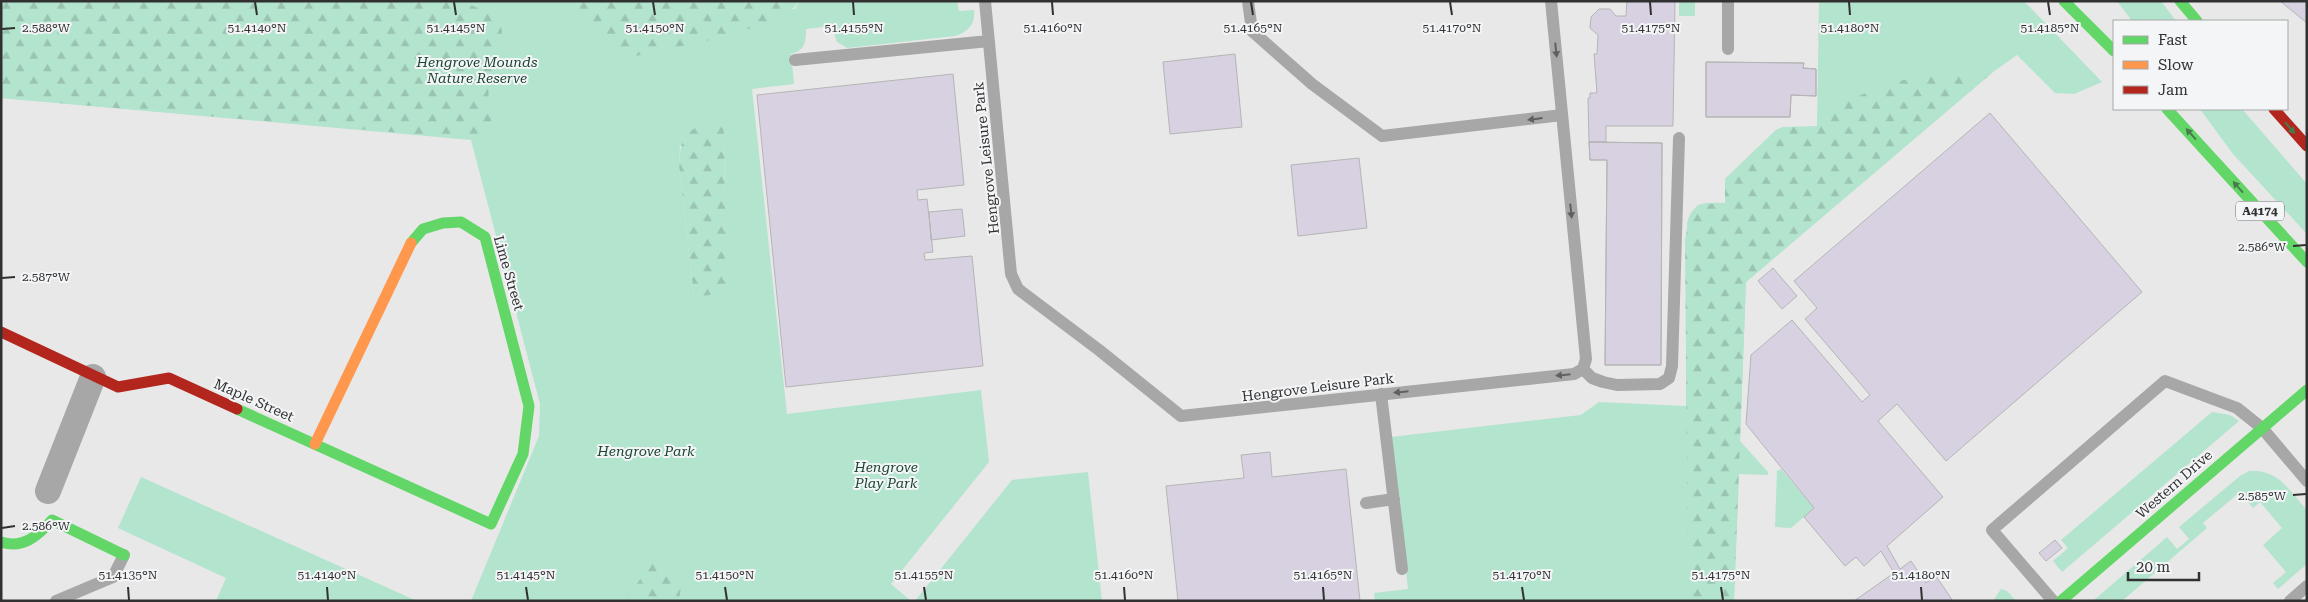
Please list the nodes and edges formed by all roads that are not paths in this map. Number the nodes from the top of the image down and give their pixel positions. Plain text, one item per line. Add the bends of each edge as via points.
1 (985, 1) edge
2 (1248, 1) edge
3 (1551, 1) edge
4 (1728, 1) edge
5 (2064, 1) edge
6 (2180, 1) edge
7 (2099, 17) dead end
8 (2196, 20) edge
9 (989, 41) junction
10 (1728, 49) dead end
11 (2113, 49) edge
12 (795, 60) dead end
13 (2168, 110) edge
14 (2275, 110) edge
15 (1562, 115) junction
16 (1679, 138) dead end
17 (2307, 146) edge
18 (2307, 262) edge
19 (1, 332) edge
20 (1583, 369) junction
21 (93, 377) junction
22 (2307, 390) edge
23 (1381, 394) junction
24 (2262, 428) junction
25 (315, 444) junction
26 (2307, 481) edge
27 (48, 490) dead end
28 (1394, 499) junction
29 (1366, 503) dead end
30 (491, 524) joint
31 (2, 544) edge
32 (124, 555) joint
33 (1402, 569) dead end
34 (2307, 586) edge
35 (56, 601) edge
36 (2053, 601) edge
37 (2061, 601) edge
38 (2290, 601) edge

1 - 9 lane, Hengrove Leisure Park
15 -> 2 lane via 1382,136 1312,84 1252,31
3 -> 15 lane
4 - 10 lane
5 - 11 main road
6 - 8 main road
7 - 11 main road
9 - 12 lane
9 - 23 lane, Hengrove Leisure Park via 1011,274 1018,290 1181,416
18 -> 13 main road, A4174
14 -> 17 main road
15 -> 20 lane via 1586,359
16 - 20 lane via 1669,378 1660,384 1617,385 1592,378
19 - 21 main road, Maple Street
20 -> 23 lane, Hengrove Leisure Park via 1574,374
21 - 25 main road, Maple Street via 118,388 169,378
21 - 27 street
22 - 24 main road, Western Drive
23 - 28 lane
24 - 26 lane
24 - 36 lane via 2230,404 2165,381 1992,530
24 - 37 main road, Western Drive
25 - 30 main road, Maple Street
25 - 30 main road, Lime Street via 410,244 423,228 461,222 485,237 529,406 529,428 523,458
28 - 29 lane
28 - 33 lane
31 - 32 main road via 29,541 52,520
32 - 35 lane via 113,577
34 - 38 lane

